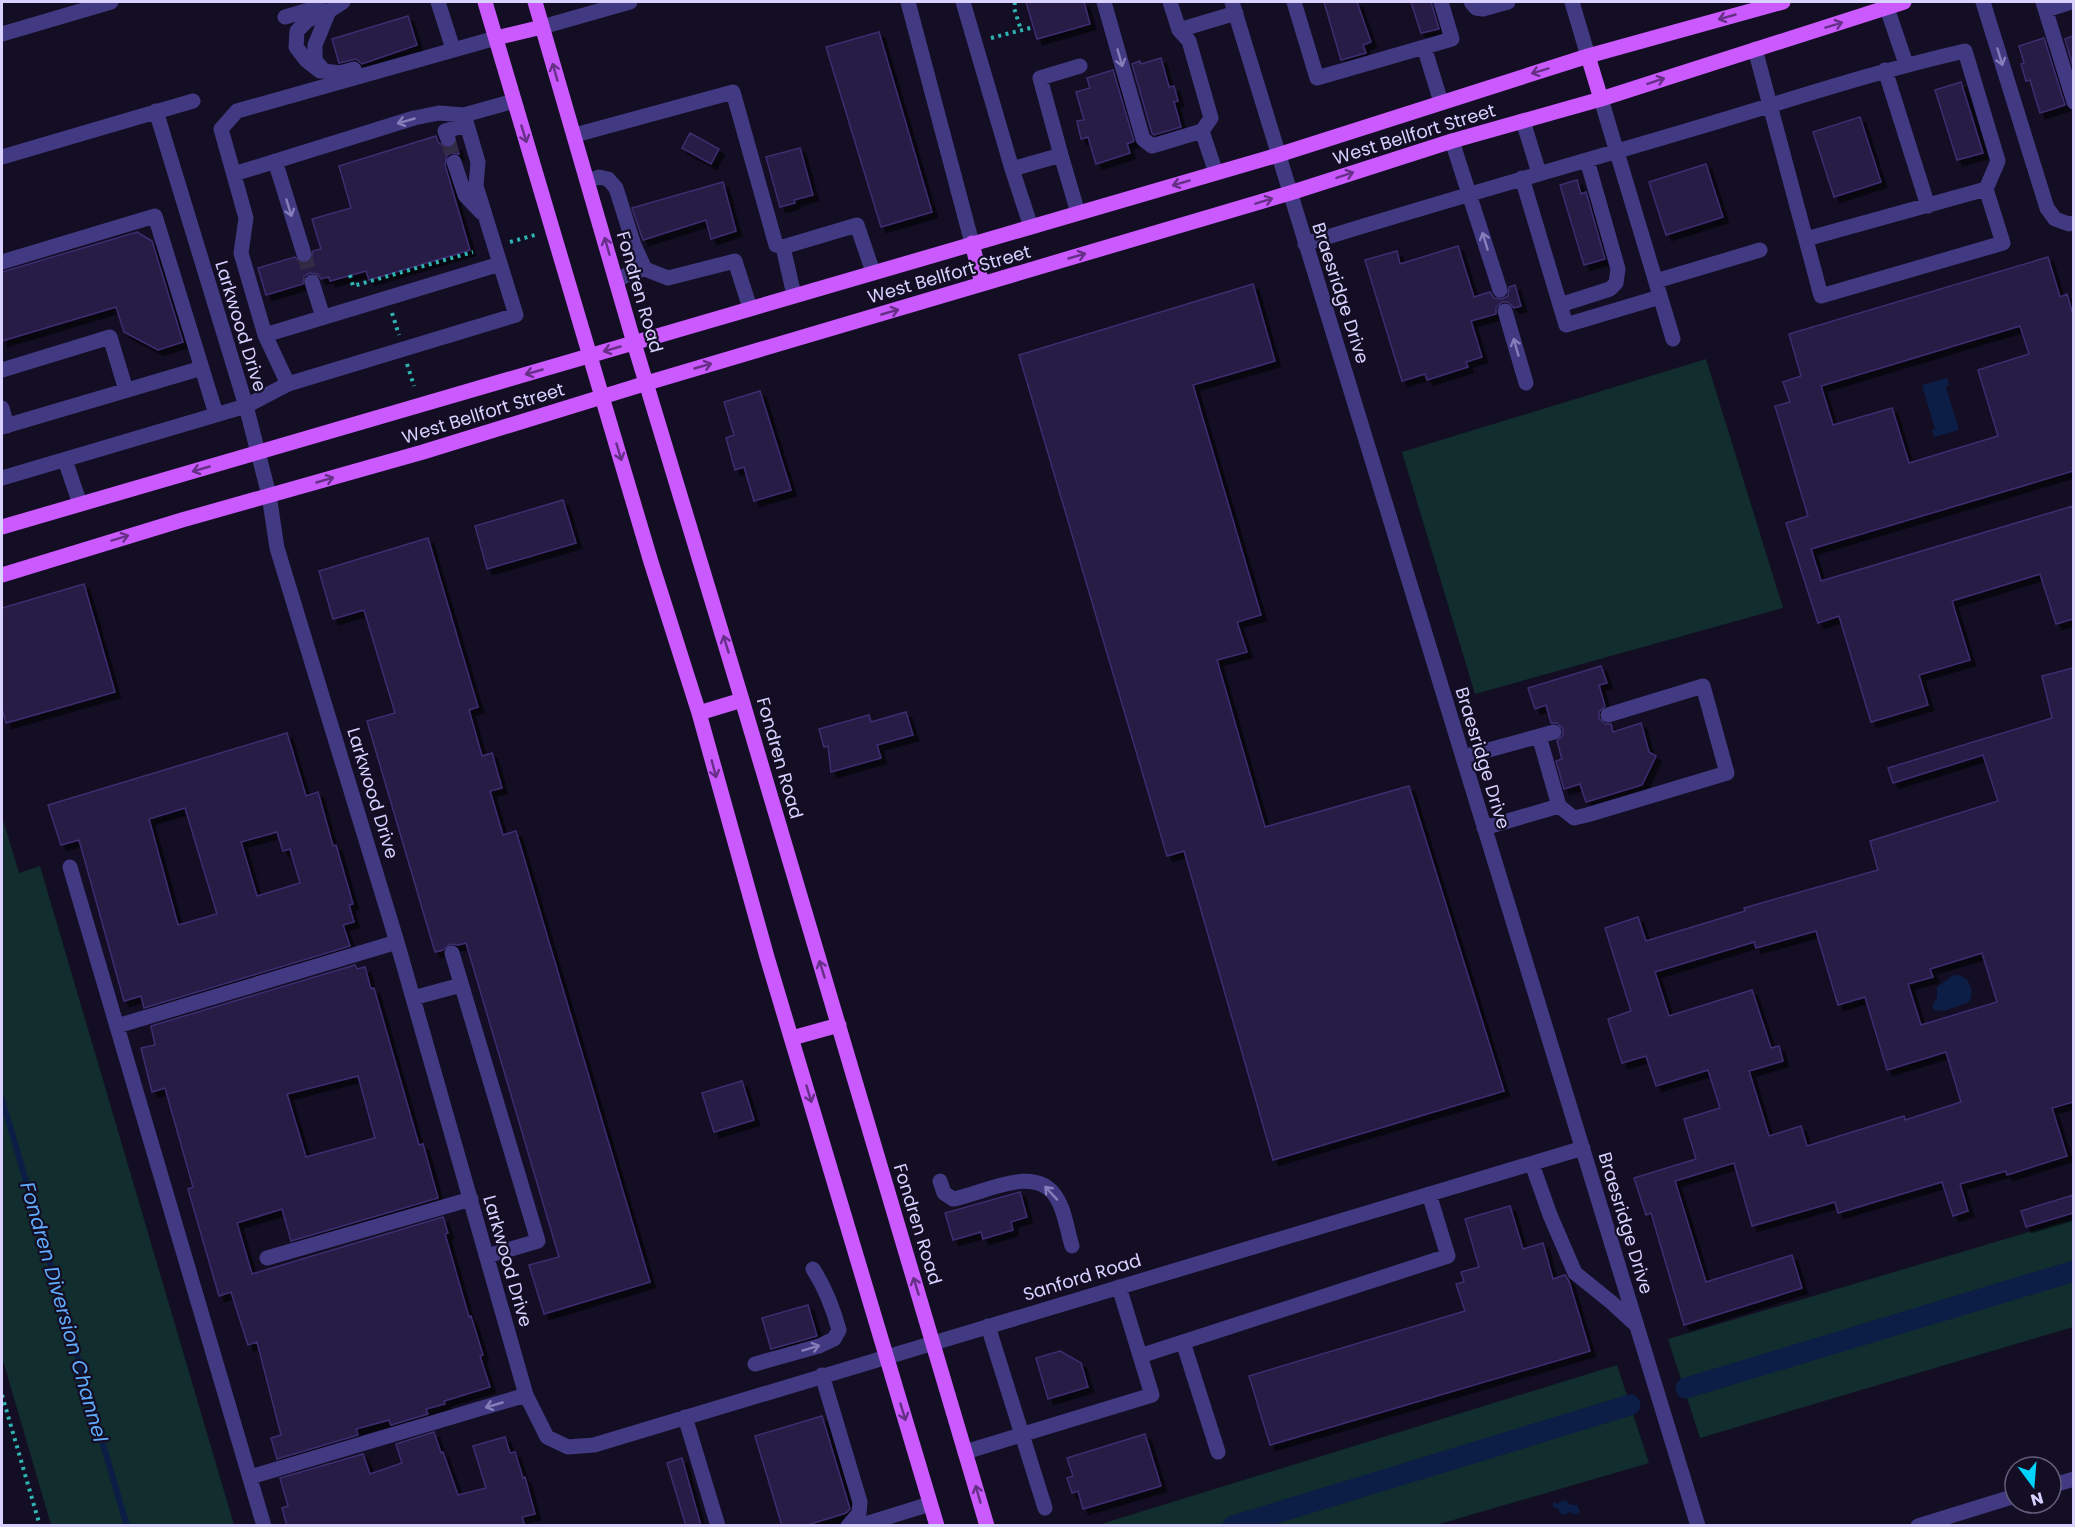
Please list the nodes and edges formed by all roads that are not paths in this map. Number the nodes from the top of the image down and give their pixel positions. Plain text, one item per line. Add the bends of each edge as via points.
1 (111, 2) edge
2 (343, 2) edge
3 (438, 2) edge
4 (485, 2) edge
5 (535, 2) edge
6 (630, 2) edge
7 (908, 2) edge
8 (963, 2) edge
9 (1104, 2) edge
10 (1170, 2) edge
11 (1294, 2) edge
12 (1441, 2) edge
13 (1471, 2) edge
14 (1508, 2) edge
15 (1572, 2) edge
16 (1783, 2) edge
17 (1904, 2) edge
18 (1983, 2) edge
19 (2071, 2) edge
20 (1886, 5) edge
21 (333, 6) edge
22 (2044, 6) edge
23 (1234, 7) edge
24 (285, 17) dead end
25 (542, 27) junction
26 (1179, 30) junction
27 (2, 34) edge
28 (496, 38) junction
29 (452, 45) junction
30 (1424, 47) junction
31 (1755, 49) junction
32 (1588, 56) junction
33 (1905, 64) junction
34 (1080, 66) dead end
35 (1885, 70) junction
36 (324, 71) junction
37 (1601, 99) junction
38 (193, 101) dead end
39 (514, 101) junction
40 (1441, 102) junction
41 (2073, 102) edge
42 (1771, 105) junction
43 (156, 111) junction
44 (465, 120) junction
45 (1523, 121) junction
46 (1202, 131) junction
47 (574, 135) junction
48 (448, 139) dead end
49 (1452, 141) junction
50 (1617, 151) junction
51 (1060, 154) junction
52 (1278, 155) junction
53 (2, 157) edge
54 (1587, 160) junction
55 (275, 161) junction
56 (454, 162) tunnel mouth
57 (1012, 169) junction
58 (1215, 173) junction
59 (1539, 173) junction
60 (234, 174) junction
61 (1522, 178) junction
62 (588, 181) junction
63 (1986, 189) junction
64 (1290, 193) junction
65 (1470, 193) junction
66 (1928, 206) junction
67 (1078, 213) junction
68 (486, 216) junction
69 (2073, 223) edge
70 (1031, 227) junction
71 (1806, 240) junction
72 (972, 243) junction
73 (1305, 244) junction
74 (783, 247) junction
75 (1760, 250) dead end
76 (304, 254) tunnel mouth
77 (2, 262) edge
78 (500, 264) junction
79 (645, 269) junction
80 (873, 272) junction
81 (616, 280) junction
82 (1656, 281) junction
83 (312, 282) tunnel mouth
84 (982, 285) junction
85 (1500, 290) dead end
86 (794, 295) junction
87 (1660, 297) junction
88 (1560, 305) junction
89 (750, 308) junction
90 (1505, 311) dead end
91 (323, 317) junction
92 (264, 335) junction
93 (1673, 339) dead end
94 (634, 343) junction
95 (590, 356) junction
96 (202, 368) junction
97 (2, 370) edge
98 (1526, 382) dead end
99 (647, 383) junction
100 (288, 384) junction
101 (126, 390) junction
102 (602, 396) junction
103 (246, 406) junction
104 (2, 408) edge
105 (216, 414) junction
106 (4, 427) edge
107 (258, 453) junction
108 (65, 459) junction
109 (2, 478) edge
110 (269, 495) junction
111 (80, 504) junction
112 (2, 527) edge
113 (2, 575) edge
114 (742, 700) junction
115 (699, 712) junction
116 (1608, 715) dead end
117 (1554, 732) dead end
118 (1539, 736) junction
119 (1463, 757) junction
120 (1559, 806) junction
121 (1484, 828) junction
122 (70, 867) dead end
123 (397, 942) junction
124 (452, 953) dead end
125 (461, 985) junction
126 (413, 998) junction
127 (839, 1025) junction
128 (117, 1026) junction
129 (792, 1038) junction
130 (1583, 1148) junction
131 (1532, 1164) junction
132 (940, 1181) dead end
133 (1429, 1194) junction
134 (471, 1199) junction
135 (1072, 1246) dead end
136 (487, 1256) junction
137 (267, 1258) dead end
138 (813, 1269) dead end
139 (1119, 1287) junction
140 (988, 1326) junction
141 (1637, 1326) junction
142 (933, 1342) junction
143 (1183, 1342) junction
144 (887, 1356) junction
145 (1140, 1356) junction
146 (755, 1364) dead end
147 (822, 1376) junction
148 (526, 1395) junction
149 (685, 1417) junction
150 (1022, 1436) junction
151 (594, 1445) joint
152 (965, 1452) junction
153 (1218, 1452) dead end
154 (250, 1477) junction
155 (2003, 1500) edge
156 (930, 1504) junction
157 (1045, 1508) dead end
158 (264, 1526) edge
159 (718, 1526) edge
160 (848, 1526) edge
161 (859, 1526) edge
162 (937, 1526) edge
163 (987, 1526) edge
164 (1698, 1526) edge
165 (1918, 1526) edge

1 - 27 street
2 - 21 street
3 - 29 street
4 - 28 main road
5 - 25 main road, Fondren Road
6 - 25 street
7 - 72 street
8 - 57 street
9 -> 46 street via 1143,139 1152,146
10 - 26 street
11 - 30 street via 1317,78
12 - 30 street via 1452,39
13 - 14 street via 1476,9 1483,9
15 - 32 street
16 -> 32 main road, West Bellfort Street
17 - 20 main road, West Bellfort Street
18 -> 69 street via 2047,208 2055,219
19 - 22 street
31 -> 20 main road, West Bellfort Street
20 - 33 street
21 - 24 street
21 - 36 street via 315,45 315,60
21 - 36 street via 297,31 296,47 306,60
22 - 41 street
23 - 26 street
23 - 52 street, Braesridge Drive
25 - 28 main road
47 -> 25 main road, Fondren Road
26 - 46 street via 1189,40 1211,118
28 - 29 street
28 - 39 main road
29 - 36 street via 340,73
29 - 60 street via 237,111 221,129
30 - 40 street
37 -> 31 main road, West Bellfort Street
31 - 42 street
32 - 37 main road
32 -> 40 main road, West Bellfort Street
33 - 35 street
33 - 63 street via 1965,51 1998,161
34 - 51 street via 1040,78
35 - 42 street
35 - 66 street
37 - 45 main road, West Bellfort Street
37 - 50 street
38 - 43 street
39 - 44 street
39 -> 95 main road
40 - 52 main road, West Bellfort Street
42 - 50 street
42 - 71 street
43 - 53 street
43 - 103 street, Larkwood Drive
44 - 48 street via 445,131
44 -> 55 street via 439,113 414,118
44 - 68 street via 478,162 476,186
45 - 49 main road, West Bellfort Street
45 - 59 street
46 - 58 street
47 - 62 main road, Fondren Road
47 - 74 street via 733,92 776,245
64 -> 49 main road, West Bellfort Street
49 - 65 street
50 - 54 street
50 - 82 street
51 - 57 street
51 - 67 street
52 - 58 main road, West Bellfort Street
52 - 64 street, Braesridge Drive
54 - 59 street
54 - 88 street via 1618,269 1616,283 1610,289
55 - 60 street
55 -> 76 street
56 - 68 street via 465,195
57 - 70 street
58 -> 67 main road, West Bellfort Street
59 - 61 street
60 - 92 street via 246,218 241,253
61 - 65 street
61 - 88 street
62 - 79 street via 608,179 616,188
81 -> 62 main road, Fondren Road
63 - 66 street
63 - 71 street via 2003,243 1821,296
64 - 73 street, Braesridge Drive
84 -> 64 main road, West Bellfort Street
65 - 73 street
85 -> 65 street
66 - 71 street
67 - 70 main road, West Bellfort Street
68 - 78 street
70 - 72 main road, West Bellfort Street
72 - 80 main road, West Bellfort Street
72 - 84 main road
73 - 119 street, Braesridge Drive
74 - 80 street via 857,225
74 - 86 street
75 - 82 street
77 - 96 street via 155,216
78 - 91 street
78 - 100 street via 516,315
79 - 81 street
79 - 89 street via 668,278 735,261
80 - 86 main road, West Bellfort Street
81 - 94 main road, Fondren Road
82 - 87 street
83 - 91 street
99 -> 84 main road, West Bellfort Street
86 - 89 main road, West Bellfort Street
87 - 88 street via 1566,326
87 - 93 street
89 - 94 main road, West Bellfort Street
98 -> 90 street
91 - 92 street
92 - 100 street
94 -> 95 main road, West Bellfort Street
94 - 99 main road, Fondren Road
95 - 102 main road
95 -> 107 main road, West Bellfort Street
96 - 101 street
96 - 105 street
97 - 101 street via 110,337
99 - 102 main road, West Bellfort Street
114 -> 99 main road, Fondren Road
100 - 103 street
101 - 106 street
110 -> 102 main road, West Bellfort Street
102 -> 115 main road
103 - 105 street
103 - 107 street, Larkwood Drive
104 - 106 street
105 - 108 street
107 - 110 street, Larkwood Drive
107 -> 111 main road, West Bellfort Street
108 - 109 street
108 - 111 street
113 -> 110 main road, West Bellfort Street
110 - 123 street, Larkwood Drive via 277,548
111 - 112 main road, West Bellfort Street
114 - 115 main road
127 -> 114 main road, Fondren Road
115 -> 129 main road
116 - 120 street via 1703,686 1727,773 1574,818
117 - 118 street
118 - 119 street
118 - 120 street
119 - 121 street, Braesridge Drive
120 - 121 street
121 - 130 street, Braesridge Drive
122 - 128 street
123 - 126 street, Larkwood Drive
123 - 128 street
124 - 125 street
125 - 126 street
125 - 136 street via 538,1241
126 - 134 street, Larkwood Drive
127 - 129 main road
142 -> 127 main road, Fondren Road
128 - 154 street
129 -> 144 main road
130 - 131 street, Sanford Road
130 - 141 street, Braesridge Drive
131 - 133 street, Sanford Road
131 - 141 street via 1575,1273
135 -> 132 street via 1057,1198 1039,1182 1022,1180 953,1199 944,1193
133 - 139 street, Sanford Road
133 - 143 street via 1448,1256
134 - 136 street, Larkwood Drive
134 - 137 street
136 - 148 street, Larkwood Drive
146 -> 138 street via 834,1339 839,1330 832,1304
139 - 140 street, Sanford Road
139 - 145 street
140 - 142 street, Sanford Road
140 - 150 street
141 - 164 street, Braesridge Drive
142 - 144 street, Sanford Road
142 - 152 main road, Fondren Road
143 - 145 street
143 - 153 street
144 - 147 street, Sanford Road
144 -> 156 main road
145 - 150 street via 1152,1395
147 - 149 street, Sanford Road
147 - 160 street via 860,1502 859,1514
148 - 151 street, Larkwood Drive via 547,1437 568,1447
148 -> 154 street
149 - 151 street, Sanford Road
149 - 159 street
150 - 152 street
150 - 157 street
163 -> 152 main road, Fondren Road
154 - 158 street
155 - 165 street
156 - 161 street
156 - 162 main road

